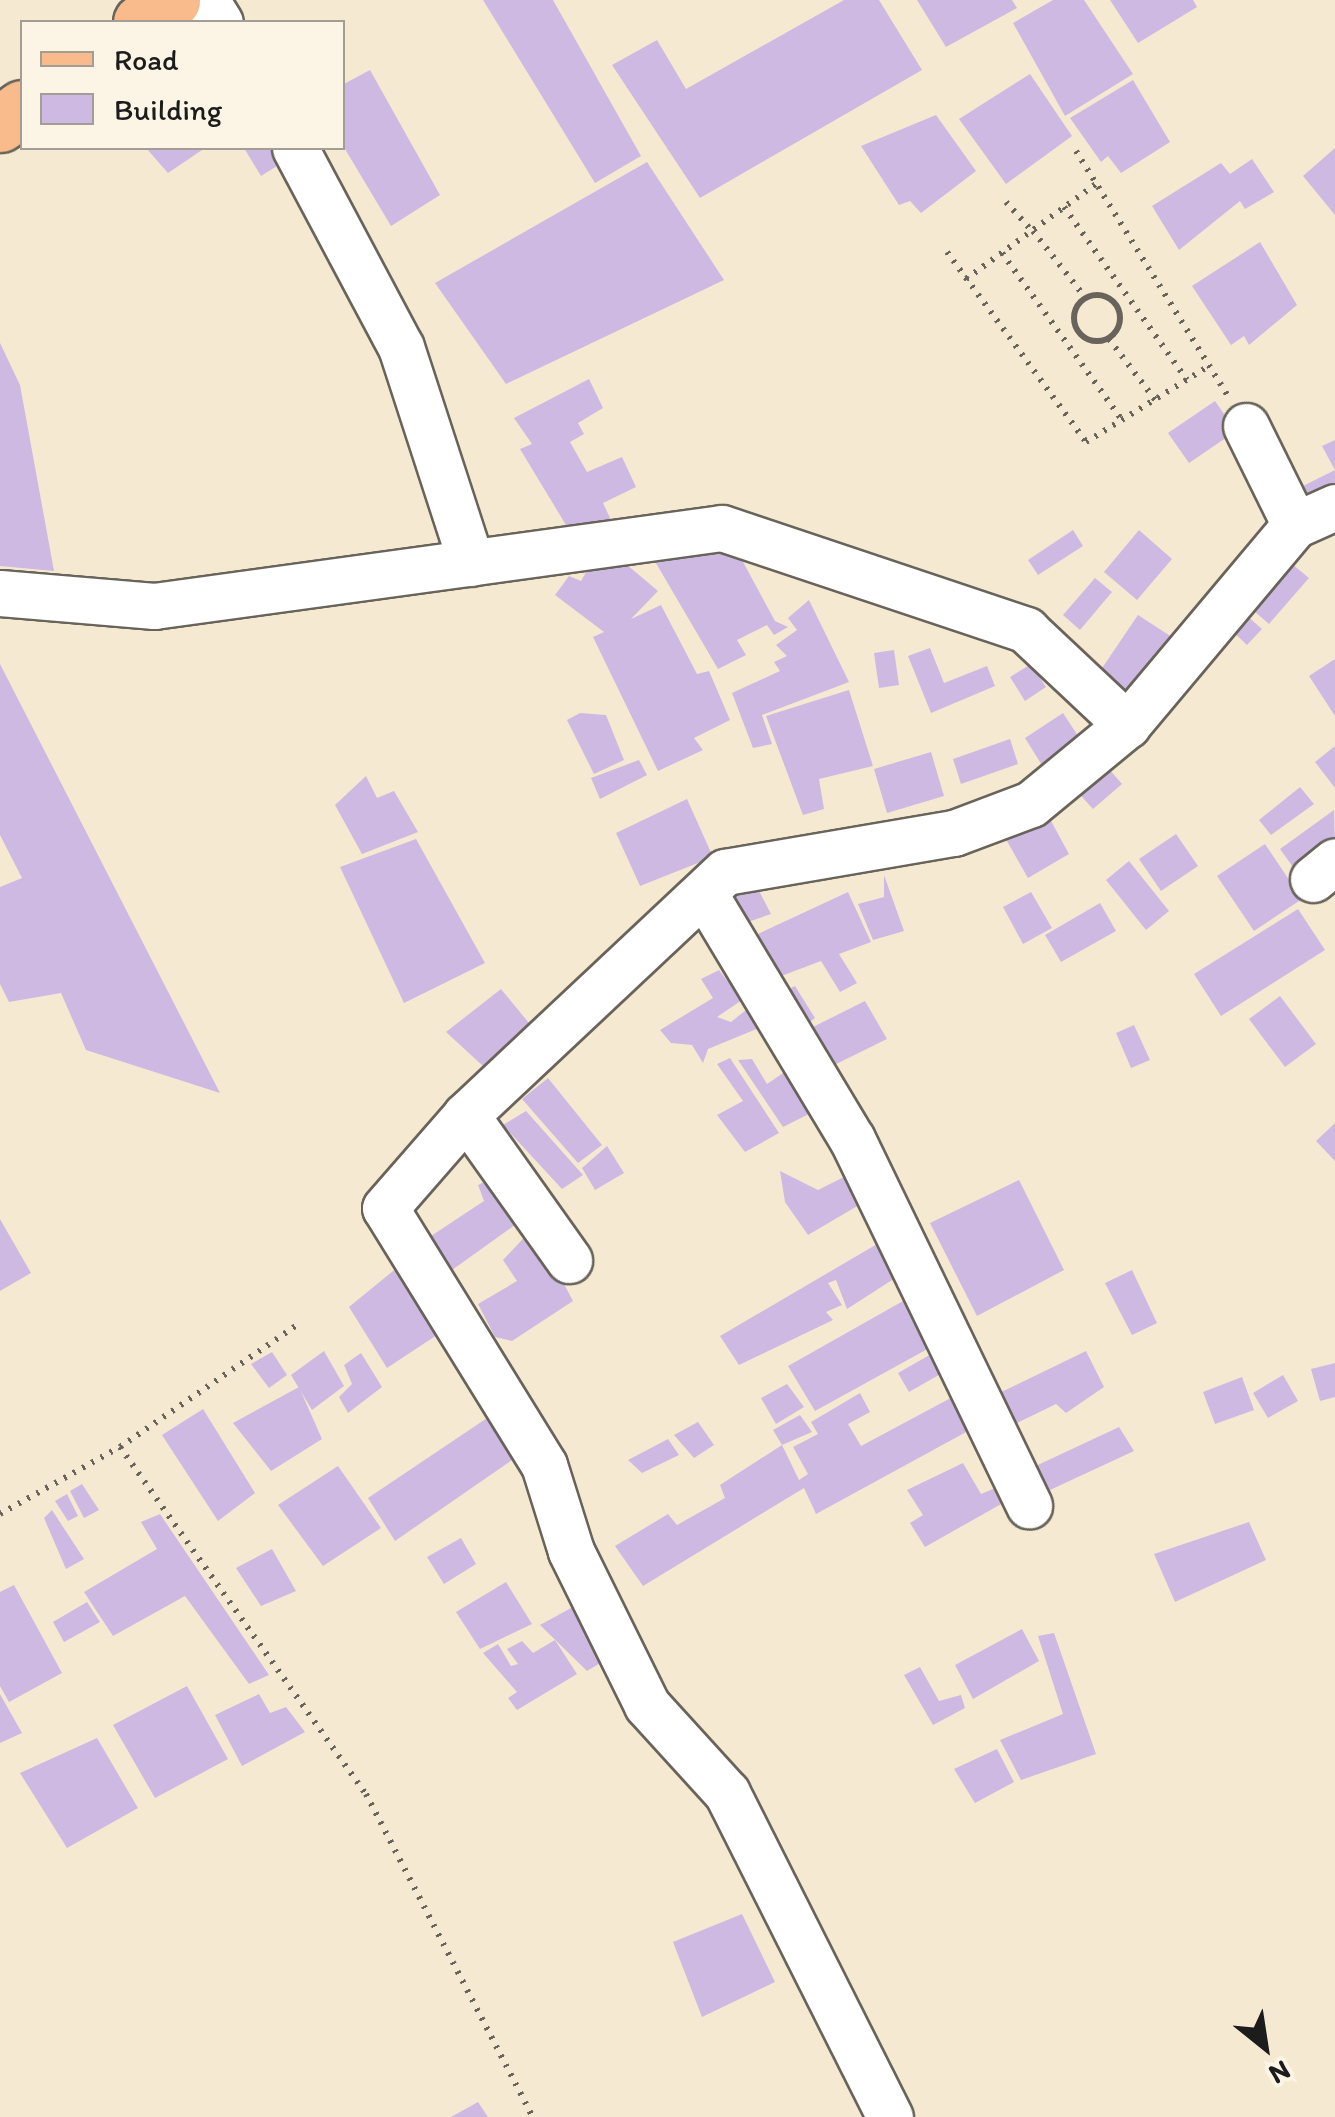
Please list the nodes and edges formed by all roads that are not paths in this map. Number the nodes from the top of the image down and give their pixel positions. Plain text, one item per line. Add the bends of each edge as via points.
1 (172, 0) edge
2 (143, 20) edge
3 (296, 150) edge
4 (1246, 426) road end
5 (1315, 516) edge
6 (471, 564) junction
7 (0, 593) edge
8 (1127, 726) junction
9 (704, 893) junction
10 (466, 1115) junction
11 (569, 1260) dead end
12 (1029, 1506) dead end
13 (890, 2117) edge

1 - 2 main road
3 - 6 street via 401,347
4 - 5 street
5 - 8 street
6 - 7 street via 154,606
6 - 8 street via 722,528 1026,630
8 - 9 street via 1031,804 954,833 724,872
9 - 10 street
9 - 12 street via 852,1138
10 - 11 street
10 - 13 street via 384,1208 386,1222 544,1464 572,1550 647,1705 728,1793

